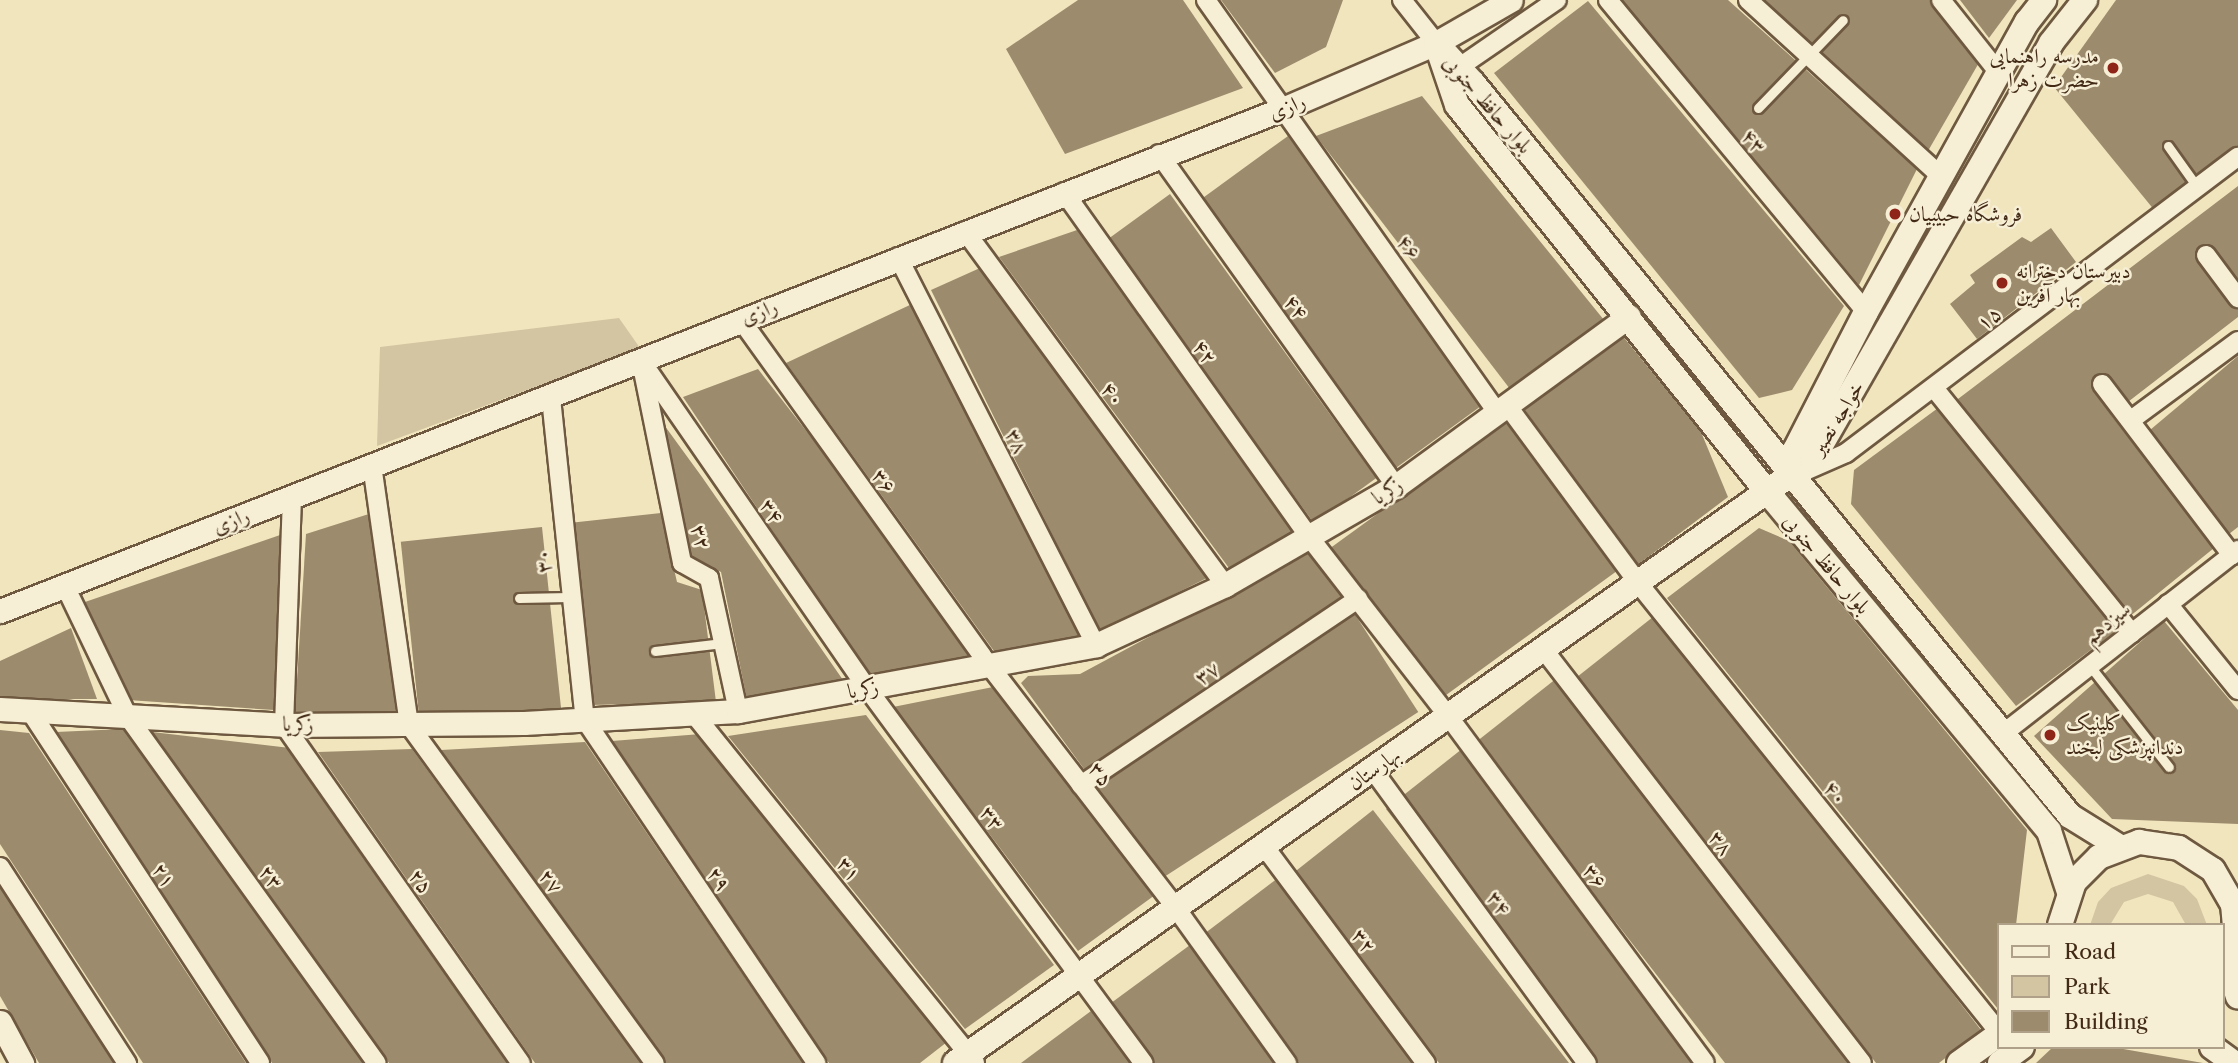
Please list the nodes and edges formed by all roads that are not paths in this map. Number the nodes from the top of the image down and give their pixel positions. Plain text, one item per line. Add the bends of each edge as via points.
1 (1206, 0) edge
2 (1402, 0) edge
3 (1511, 0) edge
4 (1557, 0) edge
5 (1608, 0) edge
6 (1748, 0) edge
7 (1941, 0) edge
8 (2044, 0) edge
9 (2085, 0) edge
10 (1843, 20) dead end
11 (1436, 43) junction
12 (1808, 55) junction
13 (1458, 68) junction
14 (1999, 73) junction
15 (1284, 108) junction
16 (1758, 108) dead end
17 (2168, 146) dead end
18 (1159, 154) junction
19 (2238, 158) edge
20 (1941, 176) junction
21 (2198, 188) junction
22 (1064, 192) junction
23 (965, 231) junction
24 (2206, 255) dead end
25 (898, 257) junction
26 (2238, 298) edge
27 (1866, 312) junction
28 (1629, 316) junction
29 (741, 320) junction
30 (2238, 341) edge
31 (640, 359) junction
32 (2102, 384) dead end
33 (1934, 388) junction
34 (551, 398) junction
35 (1502, 409) junction
36 (2131, 420) junction
37 (1817, 433) junction
38 (372, 466) junction
39 (1794, 476) junction
40 (1396, 486) junction
41 (1768, 493) junction
42 (292, 497) junction
43 (1310, 538) junction
44 (2235, 552) edge
45 (1639, 584) junction
46 (1225, 585) junction
47 (65, 586) junction
48 (569, 597) junction
49 (519, 598) dead end
50 (1357, 599) junction
51 (2168, 604) junction
52 (0, 611) edge
53 (2132, 633) junction
54 (723, 643) junction
55 (1096, 645) junction
56 (1544, 650) junction
57 (655, 651) dead end
58 (2090, 666) junction
59 (991, 668) junction
60 (867, 688) junction
61 (2238, 690) edge
62 (0, 709) edge
63 (738, 710) junction
64 (30, 711) junction
65 (693, 713) junction
66 (128, 717) junction
67 (1449, 717) junction
68 (585, 720) junction
69 (284, 725) junction
70 (409, 725) junction
71 (2005, 732) junction
72 (2169, 767) dead end
73 (1373, 770) junction
74 (1081, 785) junction
75 (1264, 846) junction
76 (2120, 847) junction
77 (0, 867) edge
78 (2232, 881) edge
79 (2068, 892) junction
80 (1176, 908) junction
81 (2060, 923) edge
82 (2225, 974) edge
83 (1079, 976) junction
84 (2238, 997) edge
85 (0, 1022) edge
86 (1996, 1034) edge
87 (2008, 1049) edge
88 (2215, 1049) edge
89 (12, 1052) edge
90 (966, 1060) edge
91 (127, 1063) edge
92 (260, 1063) edge
93 (377, 1063) edge
94 (521, 1063) edge
95 (655, 1063) edge
96 (816, 1063) edge
97 (1143, 1063) edge
98 (1287, 1063) edge
99 (1426, 1063) edge
100 (1587, 1063) edge
101 (1705, 1063) edge
102 (1862, 1063) edge
103 (1959, 1063) edge
104 (2234, 1063) edge

1 - 15 street, ۴۶
2 - 11 street
3 - 11 street, رازی
4 - 13 street
5 - 27 street, ۴۳
6 - 12 street
7 - 14 street
8 - 14 main road, خواجه نصیر
9 - 37 main road, خواجه نصیر via 2051,43
10 - 12 lane
11 - 13 main road, بلوار حافظ جنوبی
11 - 15 street, رازی
11 - 28 main road, بلوار حافظ جنوبی via 1457,105
12 - 16 lane
12 - 20 street
13 - 39 main road, بلوار حافظ جنوبی
14 - 20 main road, خواجه نصیر
15 - 18 street, رازی
15 - 35 street, ۴۶
17 - 21 lane
18 - 22 street, رازی
18 - 40 street, ۴۴
19 - 21 street, ۱۵
20 - 27 main road, خواجه نصیر
21 - 33 street, ۱۵
22 - 23 street, رازی
22 - 43 street, ۴۲
23 - 25 street, رازی
23 - 46 street, ۴۰
24 - 26 street
25 - 29 street, رازی
25 - 55 street, ۳۸
27 - 37 main road, خواجه نصیر
28 - 35 street, زکریا
28 - 41 main road, بلوار حافظ جنوبی
29 - 31 street, رازی
29 - 59 street, ۳۶
30 - 36 street
31 - 34 street, رازی
31 - 54 street, ۳۲ via 682,563 709,578
31 - 60 street, ۳۴
32 - 36 street
33 - 39 street, ۱۵ via 1846,453
33 - 53 street
34 - 38 street, رازی
34 - 48 street, ۳۰
35 - 40 street, زکریا
35 - 45 street, ۴۶
36 - 44 street
37 - 39 main road, خواجه نصیر via 1795,450
38 - 42 street, رازی
38 - 70 street
39 - 41 main road, بهارستان
39 - 71 main road, بلوار حافظ جنوبی
40 - 43 street, زکریا
41 - 45 main road, بهارستان
41 - 79 main road, بلوار حافظ جنوبی via 2049,831
42 - 47 street, رازی
42 - 69 street
43 - 46 street, زکریا
43 - 50 street, ۴۲
44 - 51 street, سیزدهم
45 - 56 main road, بهارستان
45 - 86 street, ۴۰
46 - 55 street, زکریا
47 - 52 street, رازی
47 - 66 street, ۲۳
48 - 49 lane
48 - 68 street, ۳۰
50 - 67 street, ۳۶
50 - 74 street, ۳۷
51 - 53 street, سیزدهم
51 - 61 street
53 - 58 street, سیزدهم
54 - 57 lane
54 - 63 street, ۳۲
55 - 59 street, زکریا
56 - 67 main road, بهارستان
56 - 102 street, ۳۸
58 - 71 street, سیزدهم
58 - 72 lane
59 - 60 street, زکریا
59 - 74 street, ۳۵
60 - 63 street, زکریا
60 - 83 street, ۳۳
62 - 64 street, زکریا
63 - 65 street, زکریا
64 - 66 street, زکریا
64 - 92 street, ۲۱
65 - 68 street, زکریا
65 - 90 street, ۳۱
66 - 69 street, زکریا
66 - 93 street, ۲۳
67 - 73 main road, بهارستان
67 - 101 street, ۳۶
68 - 70 street, زکریا
68 - 96 street, ۲۹
69 - 70 street, زکریا
69 - 94 street, ۲۵
70 - 95 street, ۲۷
71 - 76 main road, بلوار حافظ جنوبی via 2070,816
73 - 75 main road, بهارستان
73 - 100 street, ۳۴
74 - 80 street, ۳۵
75 - 80 main road, بهارستان
75 - 99 street, ۳۲
76 - 78 main road via 2149,842 2179,848
76 - 79 main road via 2090,865
77 - 91 street
78 - 82 main road via 2237,922
79 - 81 main road
80 - 83 main road, بهارستان
80 - 98 street
82 - 84 main road
83 - 90 main road, بهارستان
83 - 97 street, ۳۳
85 - 89 street
87 - 103 main road
88 - 104 main road

